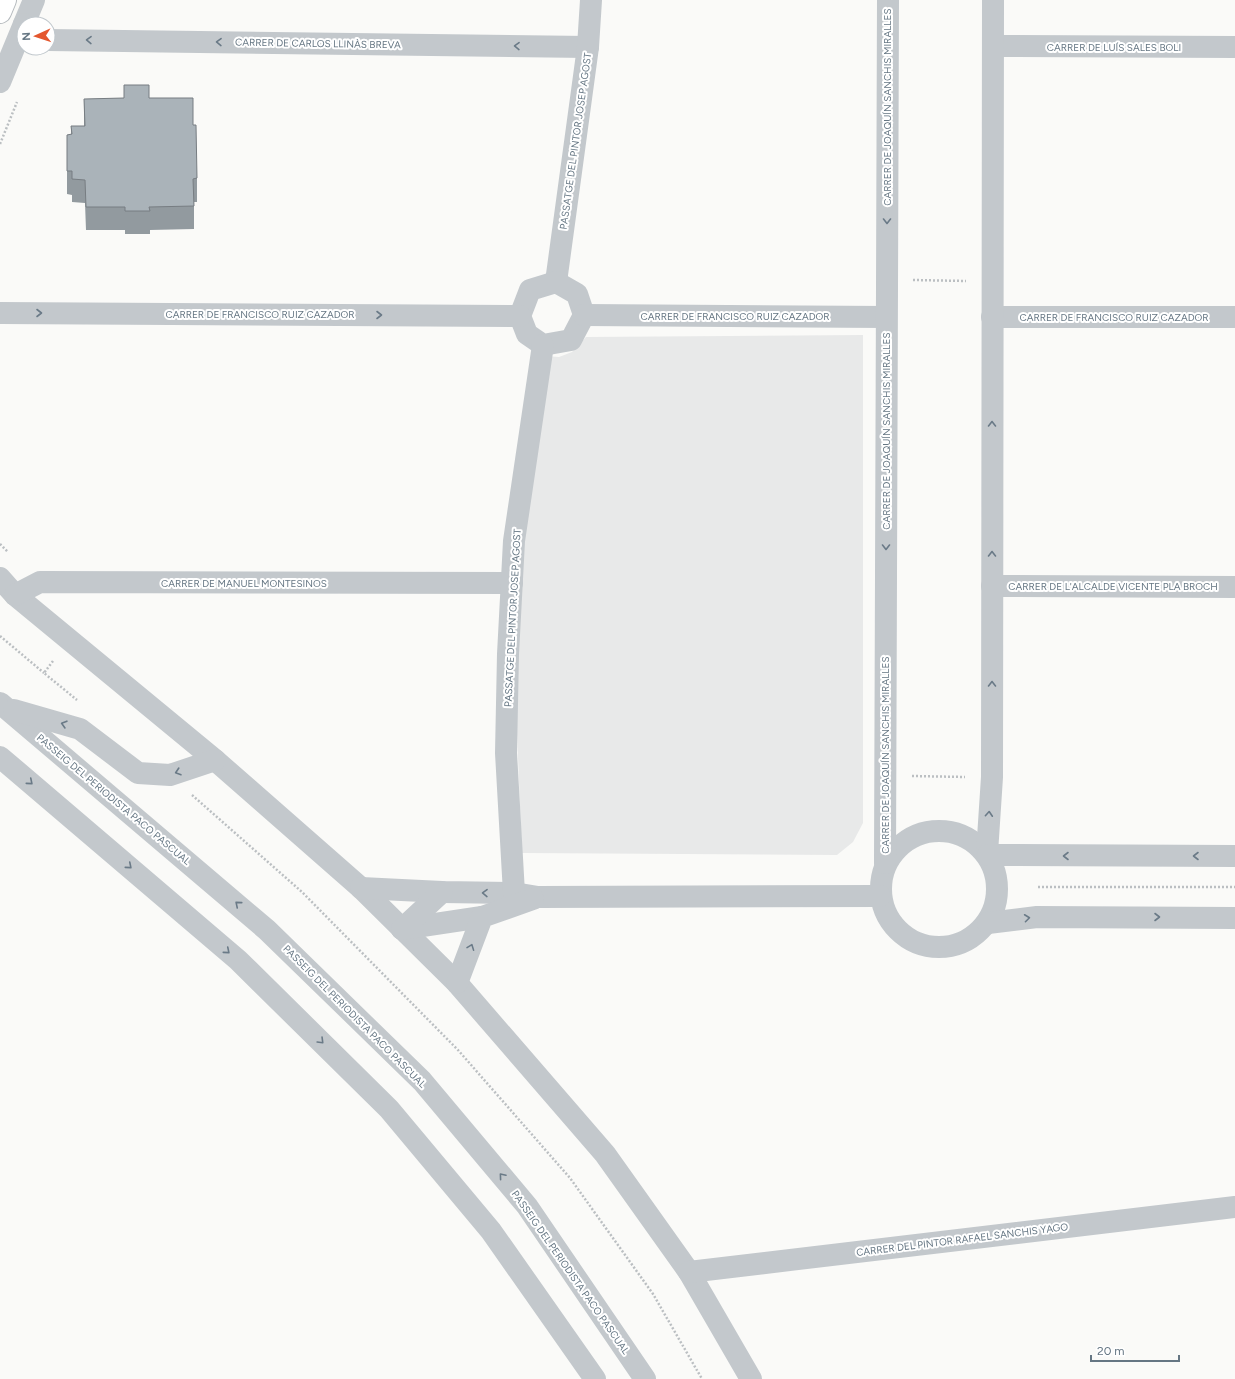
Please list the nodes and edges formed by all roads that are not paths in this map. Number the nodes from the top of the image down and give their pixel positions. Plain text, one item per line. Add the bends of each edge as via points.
1 (5, 0) edge
2 (34, 0) edge
3 (591, 0) edge
4 (888, 0) edge
5 (993, 0) edge
6 (0, 12) edge
7 (28, 16) edge
8 (56, 40) edge
9 (16, 46) edge
10 (993, 46) junction
11 (588, 47) junction
12 (1235, 47) edge
13 (0, 82) edge
14 (556, 282) junction
15 (0, 313) edge
16 (584, 315) junction
17 (520, 316) junction
18 (886, 317) junction
19 (992, 317) junction
20 (1235, 317) edge
21 (543, 345) junction
22 (0, 578) edge
23 (512, 583) junction
24 (992, 586) junction
25 (1235, 587) edge
26 (15, 594) junction
27 (3, 705) edge
28 (0, 757) edge
29 (215, 760) junction
30 (987, 854) junction
31 (1235, 856) edge
32 (885, 863) junction
33 (361, 888) junction
34 (442, 892) junction
35 (514, 893) junction
36 (880, 896) junction
37 (538, 897) junction
38 (482, 917) junction
39 (1235, 918) edge
40 (988, 923) junction
41 (402, 929) junction
42 (457, 984) junction
43 (1235, 1207) edge
44 (689, 1272) junction
45 (595, 1379) edge
46 (645, 1379) edge
47 (751, 1379) edge

1 - 6 main road
2 - 7 street
3 - 11 street, PASSATGE DEL PINTOR JOSEP AGOST
4 -> 18 street, CARRER DE JOAQUÍN SANCHIS MIRALLES
5 - 10 street
11 -> 8 street, CARRER DE CARLOS LLINÀS BREVA
9 - 13 street
10 - 12 street, CARRER DE LUÍS SALES BOLI
10 - 19 street
11 - 14 street, PASSATGE DEL PINTOR JOSEP AGOST
14 - 16 street via 577,294
14 - 17 street via 530,290
15 -> 17 street, CARRER DE FRANCISCO RUIZ CAZADOR
16 - 18 street, CARRER DE FRANCISCO RUIZ CAZADOR
16 - 21 street via 571,340
17 - 21 street via 527,334
18 -> 32 street, CARRER DE JOAQUÍN SANCHIS MIRALLES
19 - 20 street, CARRER DE FRANCISCO RUIZ CAZADOR
24 -> 19 street
21 - 23 street, PASSATGE DEL PINTOR JOSEP AGOST via 514,541
22 - 26 street
23 - 26 street, CARRER DE MANUEL MONTESINOS via 40,582
23 - 35 street, PASSATGE DEL PINTOR JOSEP AGOST via 506,753
24 - 25 street, CARRER DE L'ALCALDE VICENTE PLA BROCH
30 -> 24 street via 992,777
26 - 29 street
29 -> 27 street, PASSEIG DEL PERIODISTA PACO PASCUAL via 170,775 138,773 80,729
46 -> 27 street, PASSEIG DEL PERIODISTA PACO PASCUAL via 527,1206 422,1081 267,930
28 -> 45 street via 238,960 389,1109 491,1231
29 - 33 street
31 -> 30 street
30 - 32 street via 953,831 914,835
30 - 40 street via 998,889
32 - 36 street
33 - 34 street
33 - 41 street
35 -> 34 street
34 - 41 street
35 - 37 street
36 - 37 street
36 - 40 street via 894,929 925,947 961,945
37 - 38 street
38 - 41 street
42 -> 38 street
40 -> 39 street via 1037,917
41 - 42 street
42 - 44 street via 606,1154
43 - 44 street, CARRER DEL PINTOR RAFAEL SANCHIS YAGO
44 - 47 street

